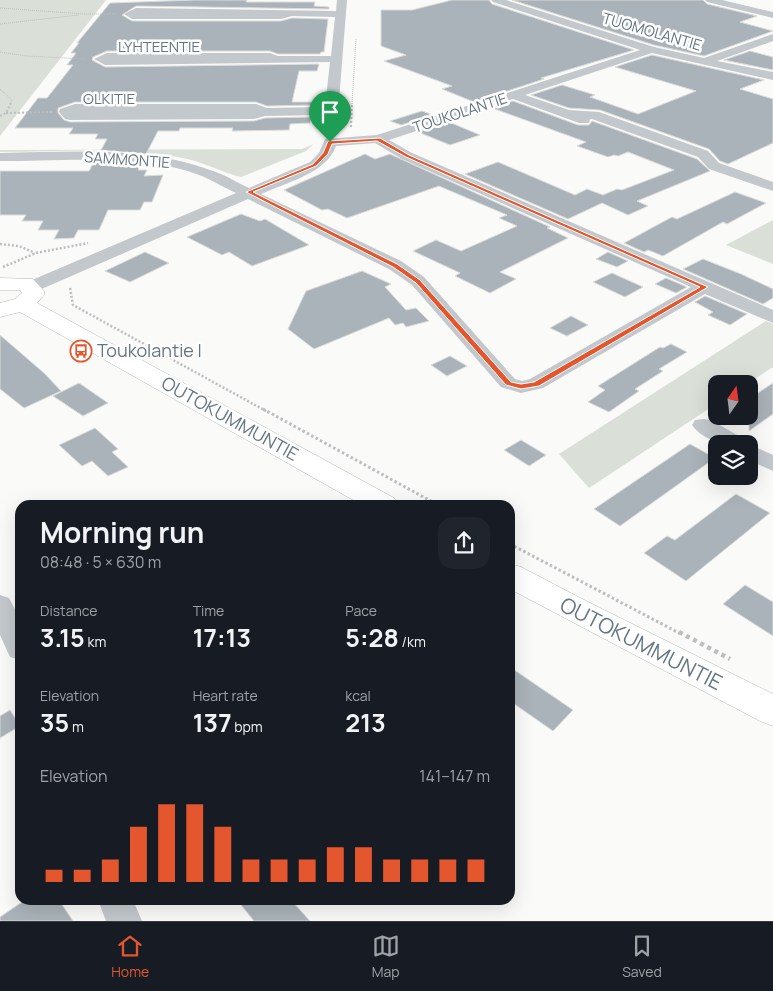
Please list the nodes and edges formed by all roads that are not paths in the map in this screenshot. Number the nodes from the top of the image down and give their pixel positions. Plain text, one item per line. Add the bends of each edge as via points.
1 (342, 0) edge
2 (496, 0) edge
3 (710, 0) edge
4 (129, 14) road end
5 (340, 14) junction
6 (773, 15) edge
7 (773, 37) edge
8 (651, 50) junction
9 (100, 59) road end
10 (336, 59) junction
11 (701, 62) junction
12 (773, 76) edge
13 (514, 95) junction
14 (331, 111) junction
15 (65, 112) road end
16 (378, 139) junction
17 (330, 142) junction
18 (0, 157) edge
19 (773, 187) edge
20 (248, 192) junction
21 (0, 284) edge
22 (704, 287) junction
23 (18, 300) edge
24 (773, 317) edge
25 (703, 425) dead end
26 (720, 435) edge
27 (758, 456) edge
28 (773, 464) edge
29 (375, 500) edge
30 (515, 578) edge
31 (0, 605) edge
32 (15, 638) edge
33 (773, 711) edge
34 (117, 905) edge
35 (124, 921) edge

1 - 5 street
2 - 8 street, TUOMOLANTIE
3 - 6 street
4 - 5 street
5 - 10 street
7 - 11 street
8 - 11 street, TUOMOLANTIE
8 - 13 street, TOUKOLANTIE
9 - 10 street, LYHTEENTIE via 107,56 192,59 270,56
10 - 14 street
11 - 12 street, TUOMOLANTIE
13 - 16 street, TOUKOLANTIE
13 - 19 street via 570,114 594,115 685,147 703,154 714,166
14 - 15 street, OLKITIE via 266,112 256,108 169,112 75,108
14 - 17 street
16 - 17 street, TOUKOLANTIE
16 - 22 street via 407,156
17 - 20 street via 326,154 315,165
18 - 20 street, SAMMONTIE via 153,160 199,170
20 - 22 street, SAMMONTIE via 395,266 418,281 508,383 521,387 536,384
20 - 23 street via 56,276
21 - 23 main road via 17,282
22 - 24 street
23 - 29 main road, OUTOKUMMUNTIE
25 - 26 street
27 - 28 street
30 - 33 main road, OUTOKUMMUNTIE
31 - 32 street
34 - 35 street

